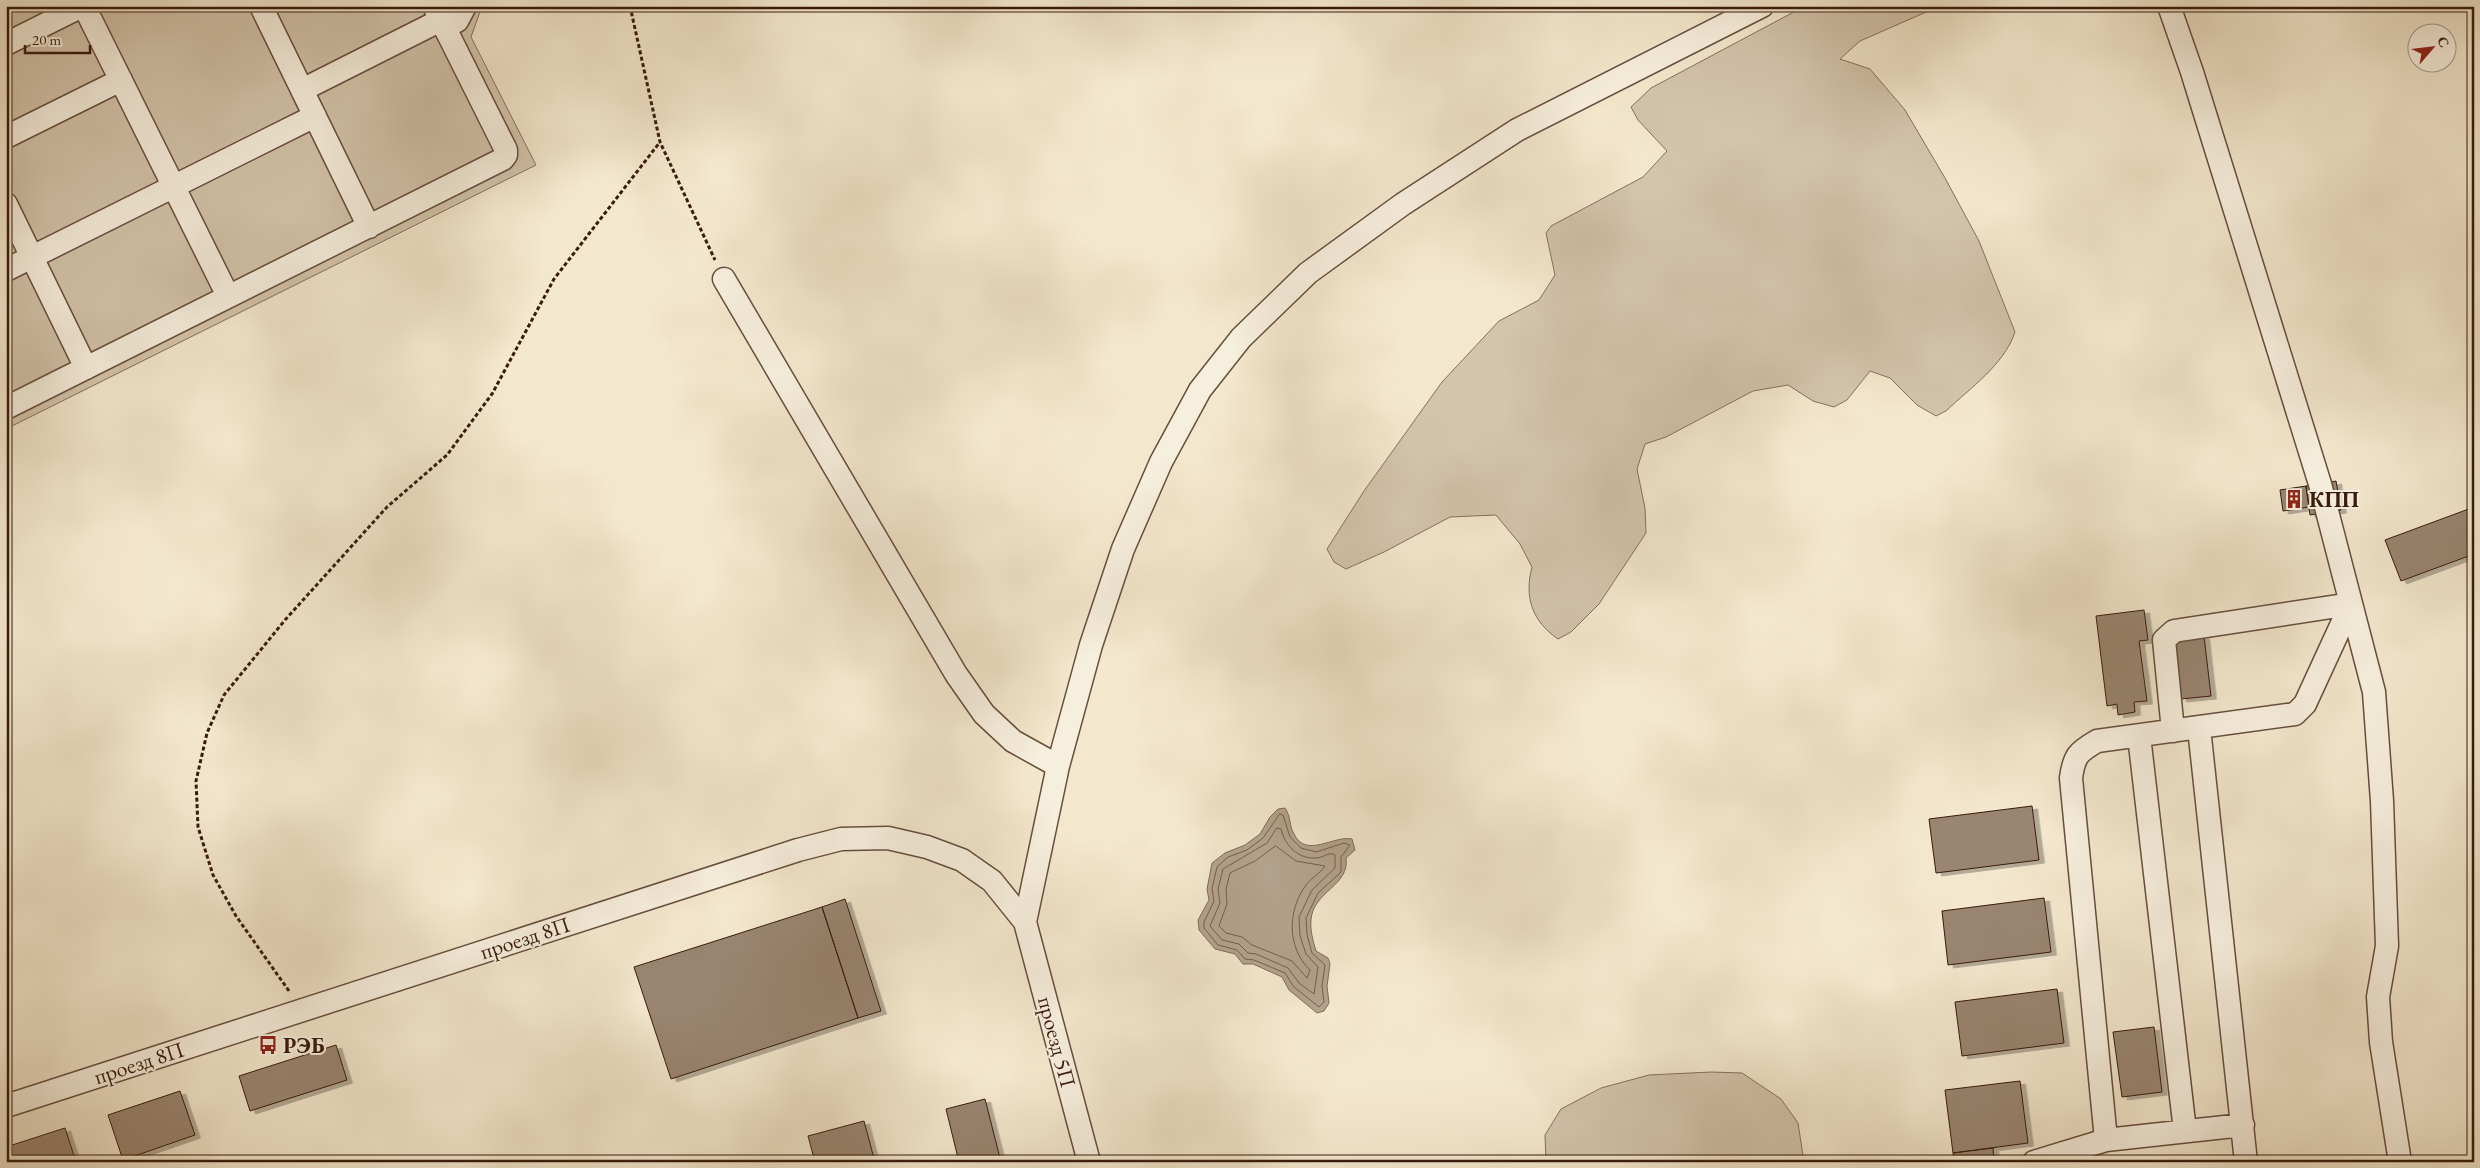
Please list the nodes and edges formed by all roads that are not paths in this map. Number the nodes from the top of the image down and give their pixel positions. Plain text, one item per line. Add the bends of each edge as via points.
1 (83, 6) edge
2 (261, 6) edge
3 (465, 6) edge
4 (1762, 6) edge
5 (2169, 6) edge
6 (440, 18) edge
7 (6, 44) edge
8 (121, 80) junction
9 (302, 90) junction
10 (315, 116) junction
11 (6, 137) edge
12 (174, 187) junction
13 (6, 204) edge
14 (369, 227) junction
15 (32, 257) junction
16 (6, 270) edge
17 (724, 279) road end
18 (228, 296) junction
19 (86, 368) junction
20 (6, 408) edge
21 (2351, 604) junction
22 (2199, 728) junction
23 (2173, 731) junction
24 (2139, 736) junction
25 (1058, 766) junction
26 (1025, 922) junction
27 (6, 1106) edge
28 (2243, 1125) junction
29 (2185, 1131) junction
30 (2106, 1140) junction
31 (1089, 1162) edge
32 (2034, 1162) edge
33 (2246, 1162) edge
34 (2400, 1162) edge

1 - 7 street
1 - 8 street
2 - 9 street
3 - 6 street via 457,21
4 - 25 street via 1509,135 1403,204 1308,273 1241,338 1200,390 1161,462 1123,550 1090,645
5 - 21 street via 2320,484
6 - 9 street
6 - 14 street via 506,155
8 - 11 street
8 - 12 street
9 - 10 street
10 - 12 street
10 - 14 street
12 - 15 street
12 - 18 street
13 - 15 street
14 - 18 street
15 - 16 street
15 - 19 street
17 - 25 street via 956,674 984,714 1013,742
18 - 19 street
19 - 20 street
21 - 22 street via 2305,704 2295,714
21 - 23 street via 2174,631 2164,640
21 - 34 street via 2374,692 2382,800 2386,946 2379,1006 2381,1042
22 - 23 street
22 - 28 street
23 - 24 street
24 - 29 street
24 - 30 street via 2098,742 2083,749 2073,761 2070,778
25 - 26 street
26 - 27 street, проезд 8П via 992,881 962,860 888,838 841,839 798,850
26 - 31 street, проезд 5П
28 - 29 street
28 - 33 street
29 - 30 street
30 - 32 street

